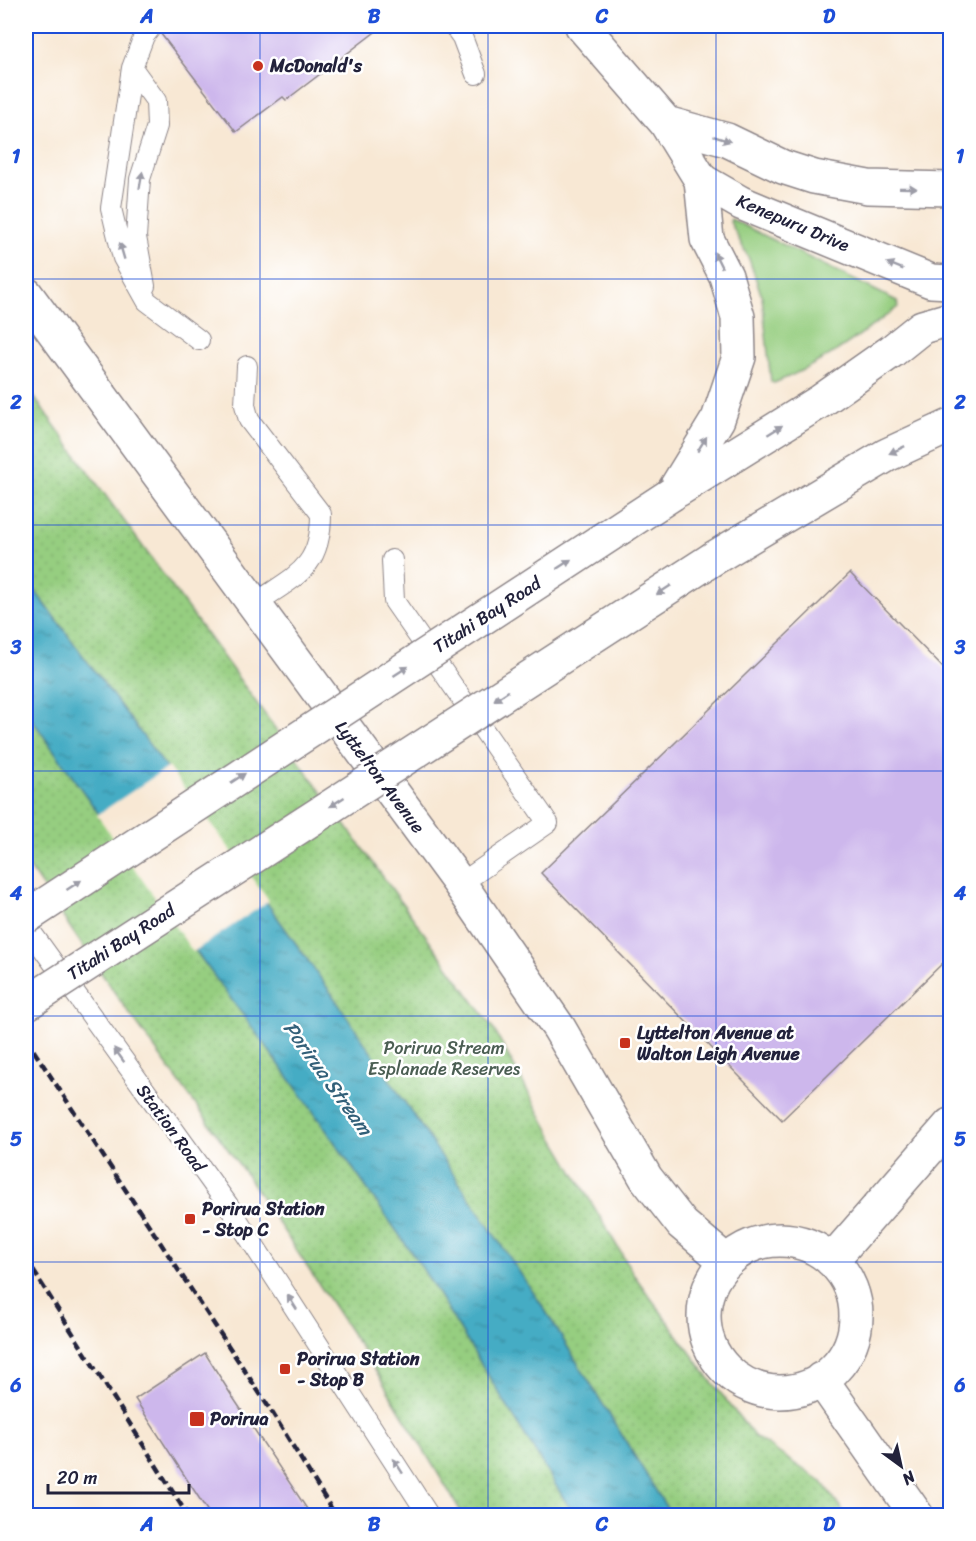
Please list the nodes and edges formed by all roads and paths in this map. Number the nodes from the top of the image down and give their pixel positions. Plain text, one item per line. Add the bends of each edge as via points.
1 (152, 26) edge
2 (454, 26) edge
3 (582, 26) edge
4 (132, 68) junction
5 (476, 74) dead end
6 (666, 123) junction
7 (701, 180) junction
8 (951, 189) edge
9 (951, 282) edge
10 (26, 294) edge
11 (147, 301) junction
12 (951, 319) edge
13 (199, 340) dead end
14 (247, 366) dead end
15 (951, 426) edge
16 (672, 494) junction
17 (392, 560) dead end
18 (253, 605) junction
19 (460, 884) junction
20 (26, 917) edge
21 (26, 925) edge
22 (26, 1004) edge
23 (951, 1125) edge
24 (832, 1260) junction
25 (727, 1262) junction
26 (821, 1379) junction
27 (429, 1515) edge
28 (917, 1515) edge

1 - 4 lane
2 - 5 lane
3 - 6 main road, Kenepuru Drive
11 -> 4 lane via 123,258 111,208
11 -> 4 lane via 136,237 140,178 157,126 156,101
6 - 7 main road, Kenepuru Drive
6 -> 8 main road via 727,140 814,177 868,187
9 -> 7 main road, Kenepuru Drive via 931,281 741,203
16 -> 7 main road via 718,418 739,357 738,317 726,276 707,239
10 - 18 main road, Lyttelton Avenue
11 - 13 lane
16 -> 12 main road, Titahi Bay Road via 821,401 922,327
14 - 18 lane via 245,405 249,420 321,514 317,551 309,564
15 -> 22 main road, Titahi Bay Road, bridge via 887,455 714,558
20 -> 16 main road, Titahi Bay Road, bridge
17 - 19 lane via 394,602 548,823
18 - 19 main road, Lyttelton Avenue
19 - 25 main road, Lyttelton Avenue via 559,1028 646,1178 682,1224
27 -> 21 lane, Station Road via 228,1205
23 - 24 main road
24 - 25 main road via 819,1250 788,1240 771,1240 755,1244
24 - 26 main road via 852,1288 856,1322 845,1354
25 - 26 main road via 717,1273 706,1300 705,1330 716,1357 737,1378 764,1390 794,1390
26 - 28 main road

